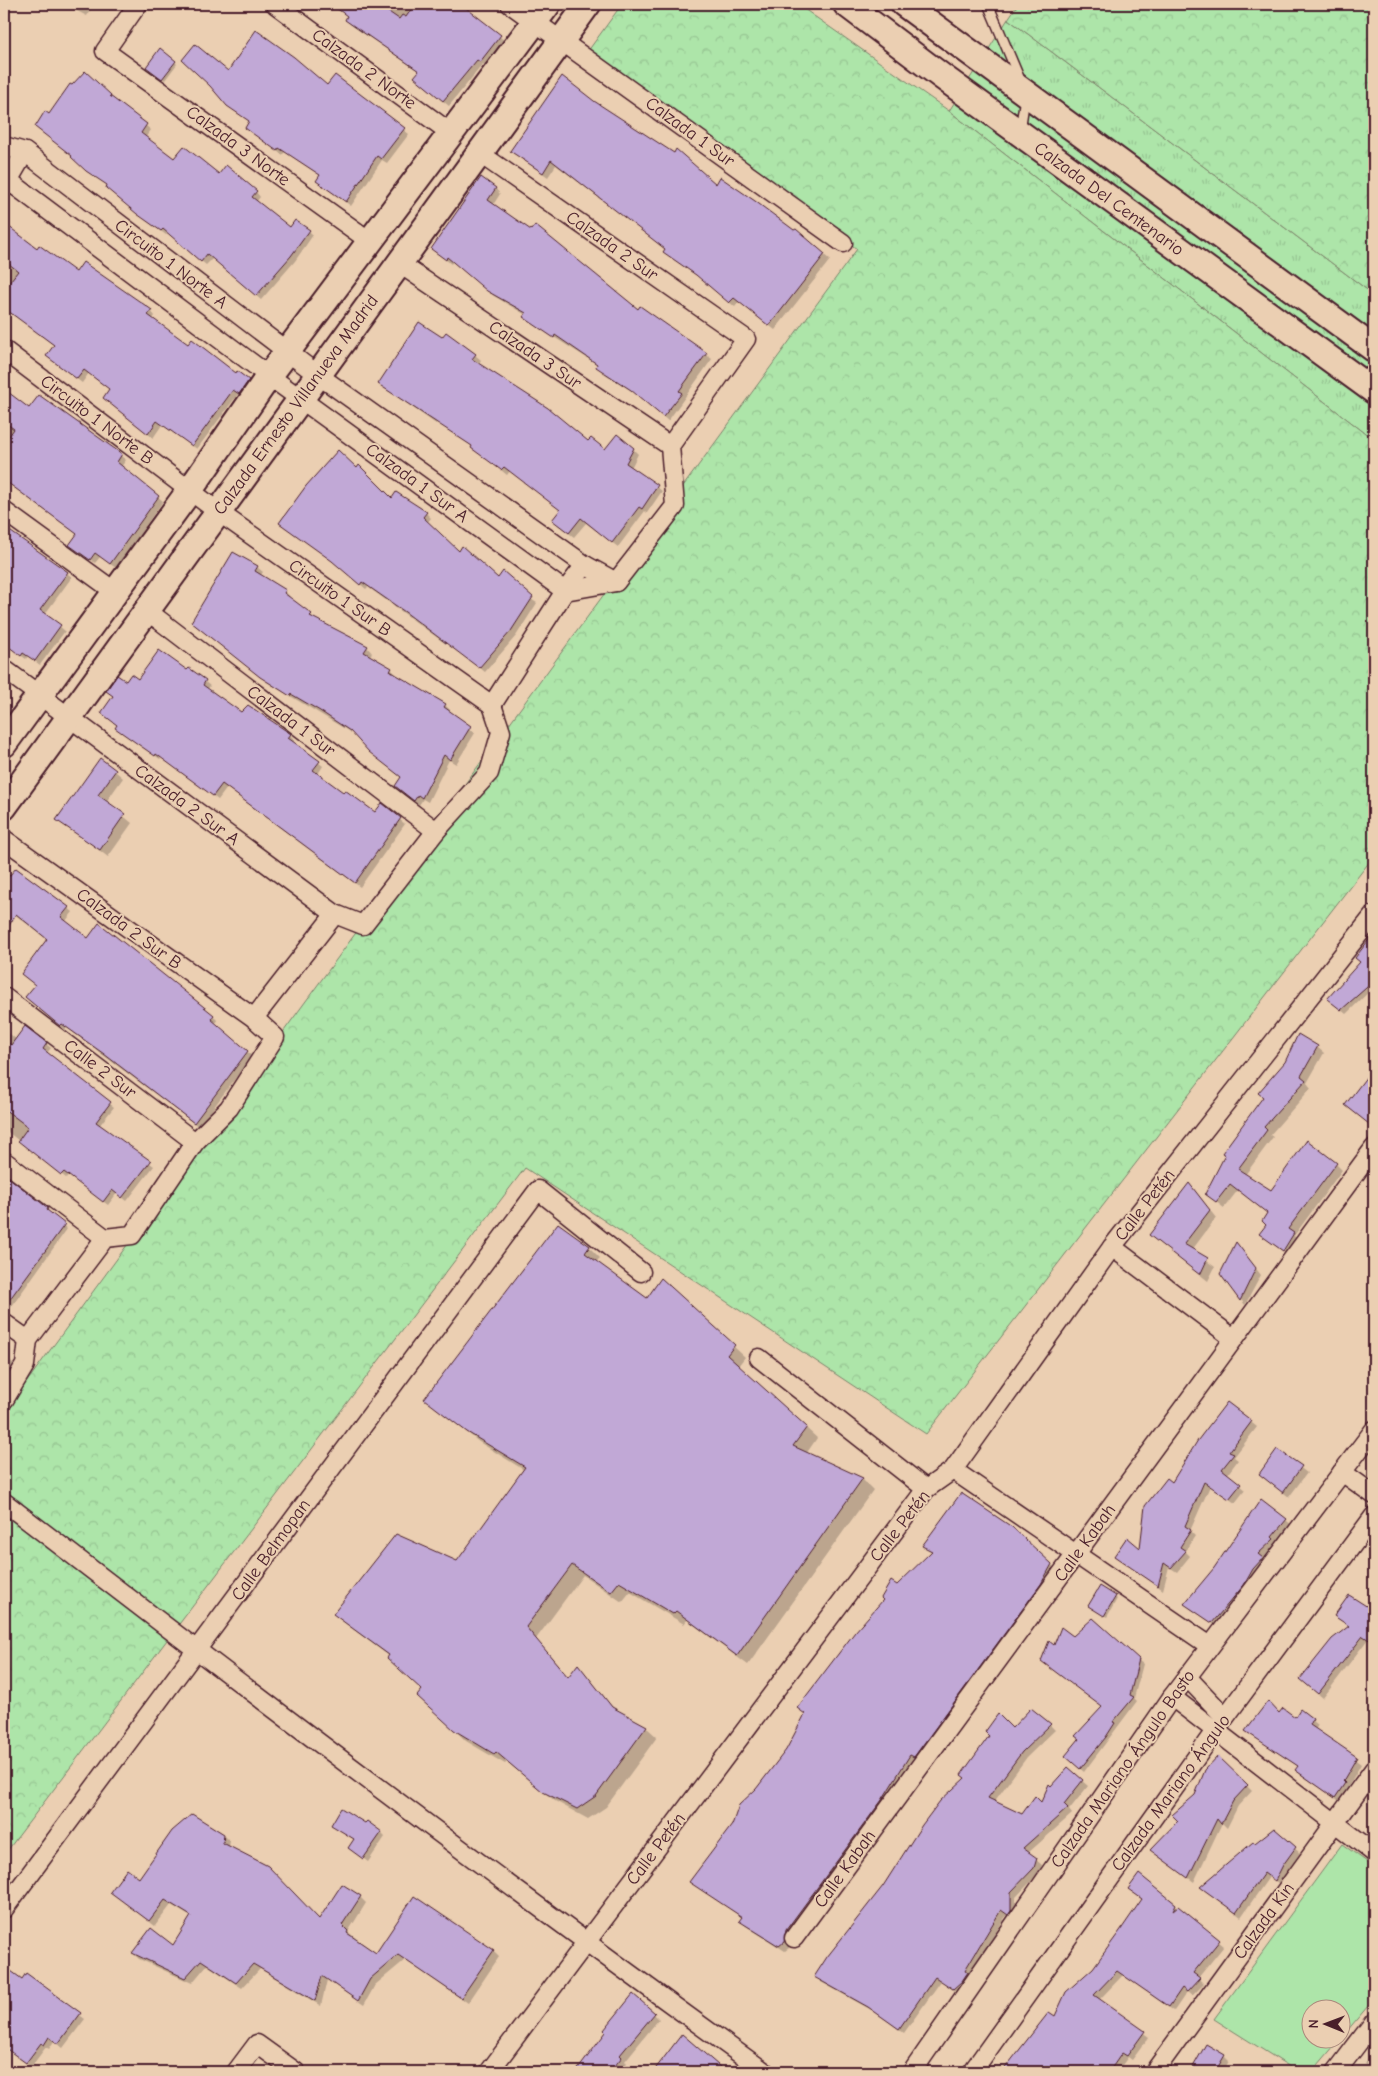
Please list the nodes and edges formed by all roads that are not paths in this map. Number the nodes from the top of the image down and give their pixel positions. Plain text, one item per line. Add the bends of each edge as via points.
1 (138, 4) edge
2 (275, 4) edge
3 (510, 4) edge
4 (588, 4) edge
5 (846, 4) edge
6 (904, 4) edge
7 (988, 4) edge
8 (542, 13) edge
9 (561, 38) junction
10 (1025, 93) junction
11 (452, 134) junction
12 (1020, 134) junction
13 (4, 146) edge
14 (25, 152) junction
15 (479, 153) junction
16 (5, 180) edge
17 (371, 242) junction
18 (843, 243) dead end
19 (400, 264) junction
20 (1374, 349) edge
21 (4, 350) edge
22 (287, 352) junction
23 (318, 375) junction
24 (269, 376) junction
25 (1374, 391) edge
26 (301, 398) junction
27 (670, 446) junction
28 (190, 490) junction
29 (4, 511) edge
30 (217, 511) junction
31 (585, 565) junction
32 (616, 582) junction
33 (114, 591) junction
34 (565, 591) junction
35 (146, 610) junction
36 (4, 669) edge
37 (41, 695) junction
38 (492, 705) junction
39 (68, 718) junction
40 (4, 744) edge
41 (4, 807) edge
42 (436, 831) junction
43 (4, 839) edge
44 (334, 914) junction
45 (1374, 915) edge
46 (4, 997) edge
47 (254, 1018) junction
48 (196, 1142) junction
49 (1374, 1148) edge
50 (4, 1161) edge
51 (104, 1238) junction
52 (1112, 1247) junction
53 (641, 1272) dead end
54 (4, 1323) edge
55 (1233, 1338) junction
56 (28, 1340) junction
57 (759, 1358) dead end
58 (4, 1400) edge
59 (1374, 1430) edge
60 (954, 1470) junction
61 (1342, 1472) junction
62 (926, 1489) junction
63 (1374, 1495) edge
64 (4, 1502) edge
65 (1374, 1516) edge
66 (1077, 1555) junction
67 (1210, 1646) junction
68 (196, 1651) junction
69 (1187, 1677) junction
70 (1172, 1697) junction
71 (1220, 1724) junction
72 (1374, 1769) edge
73 (1335, 1824) junction
74 (1374, 1853) edge
75 (4, 1909) edge
76 (794, 1938) dead end
77 (585, 1943) junction
78 (1374, 2022) edge
79 (236, 2072) edge
80 (296, 2072) edge
81 (489, 2072) edge
82 (765, 2072) edge
83 (912, 2072) edge
84 (972, 2072) edge
85 (1154, 2072) edge
86 (1336, 2072) edge

1 - 17 street, Calzada 3 Norte via 105,50
2 - 11 street, Calzada 2 Norte
3 - 8 street, Calzada 1 Sur
4 - 9 street, Calzada Ernesto Villanueva Madrid
5 - 12 street, Calzada Del Centenario
6 - 10 street, Calzada Del Centenario
7 - 10 lane
8 - 9 street, Calzada 1 Sur
8 - 11 street, Calzada Ernesto Villanueva Madrid
9 - 15 street, Calzada Ernesto Villanueva Madrid
9 - 18 street, Calzada 1 Sur
10 - 12 lane
10 - 20 street, Calzada Del Centenario
11 - 17 street, Calzada Ernesto Villanueva Madrid
12 - 25 street, Calzada Del Centenario
13 - 14 street
14 - 16 street
14 - 22 street, Circuito 1 Norte A
15 - 19 street, Calzada Ernesto Villanueva Madrid
15 - 27 street, Calzada 2 Sur via 746,339
16 - 24 street, Circuito 1 Norte A
17 - 22 street, Calzada Ernesto Villanueva Madrid
19 - 23 street, Calzada Ernesto Villanueva Madrid
19 - 27 street, Calzada 3 Sur
21 - 28 street, Circuito 1 Norte B
22 - 23 street, Circuito 1 Norte A
22 - 24 street, Calzada Ernesto Villanueva Madrid
23 - 26 street, Calzada Ernesto Villanueva Madrid
23 - 31 street, Calzada 1 Sur A
24 - 26 street, Calzada 1 Sur A
24 - 28 street, Calzada Ernesto Villanueva Madrid
26 - 30 street, Calzada Ernesto Villanueva Madrid
26 - 34 street, Calzada 1 Sur A
27 - 32 street via 675,506
28 - 30 street, Circuito 1 Sur B
28 - 33 street, Calzada Ernesto Villanueva Madrid
29 - 33 street
30 - 35 street, Calzada Ernesto Villanueva Madrid
30 - 38 street, Circuito 1 Sur B
31 - 32 street, Calzada 1 Sur A
31 - 34 street
32 - 34 street
33 - 37 street, Calzada Ernesto Villanueva Madrid
34 - 38 street
35 - 39 street, Calzada Ernesto Villanueva Madrid
35 - 42 street, Calzada 1 Sur
36 - 37 street, Calzada 2 Sur A
37 - 39 street, Calzada 2 Sur A
37 - 40 street, Calzada Ernesto Villanueva Madrid
38 - 42 street via 501,732 489,773
39 - 41 street, Calzada Ernesto Villanueva Madrid
39 - 44 street, Calzada 2 Sur A
42 - 44 street, Calzada 2 Sur A via 363,926
43 - 47 street, Calzada 2 Sur B
44 - 47 street
45 - 52 street, Calle Petén
46 - 48 street, Calle 2 Sur
47 - 48 street, Calzada 2 Sur B via 275,1037 229,1108
48 - 51 street via 132,1235
49 - 55 street, Calle Kabah
50 - 51 street
51 - 56 street
52 - 55 street
52 - 60 street, Calle Petén
53 - 68 street, Calle Belmopan via 538,1190
54 - 56 street
55 - 66 street, Calle Kabah
56 - 58 street via 25,1365
57 - 62 street
59 - 61 street, Calzada Mariano Ángulo Basto
60 - 62 street, Calle Petén
60 - 66 street
61 - 63 street
61 - 67 street, Calzada Mariano Ángulo Basto
62 - 77 street, Calle Petén
64 - 68 street
65 - 71 street, Calzada Mariano Ángulo
66 - 67 street
66 - 76 street, Calle Kabah
67 - 69 street, Calzada Mariano Ángulo Basto
68 - 75 street, Calle Belmopan
68 - 77 street
69 - 70 street, Calzada Mariano Ángulo Basto
69 - 71 street
70 - 71 street
70 - 83 street, Calzada Mariano Ángulo Basto
71 - 73 street
71 - 84 street, Calzada Mariano Ángulo
72 - 73 street, Calzada Kin
73 - 74 street
73 - 85 street, Calzada Kin
77 - 81 street, Calle Petén
77 - 82 street
78 - 86 street
79 - 80 street via 256,2044

